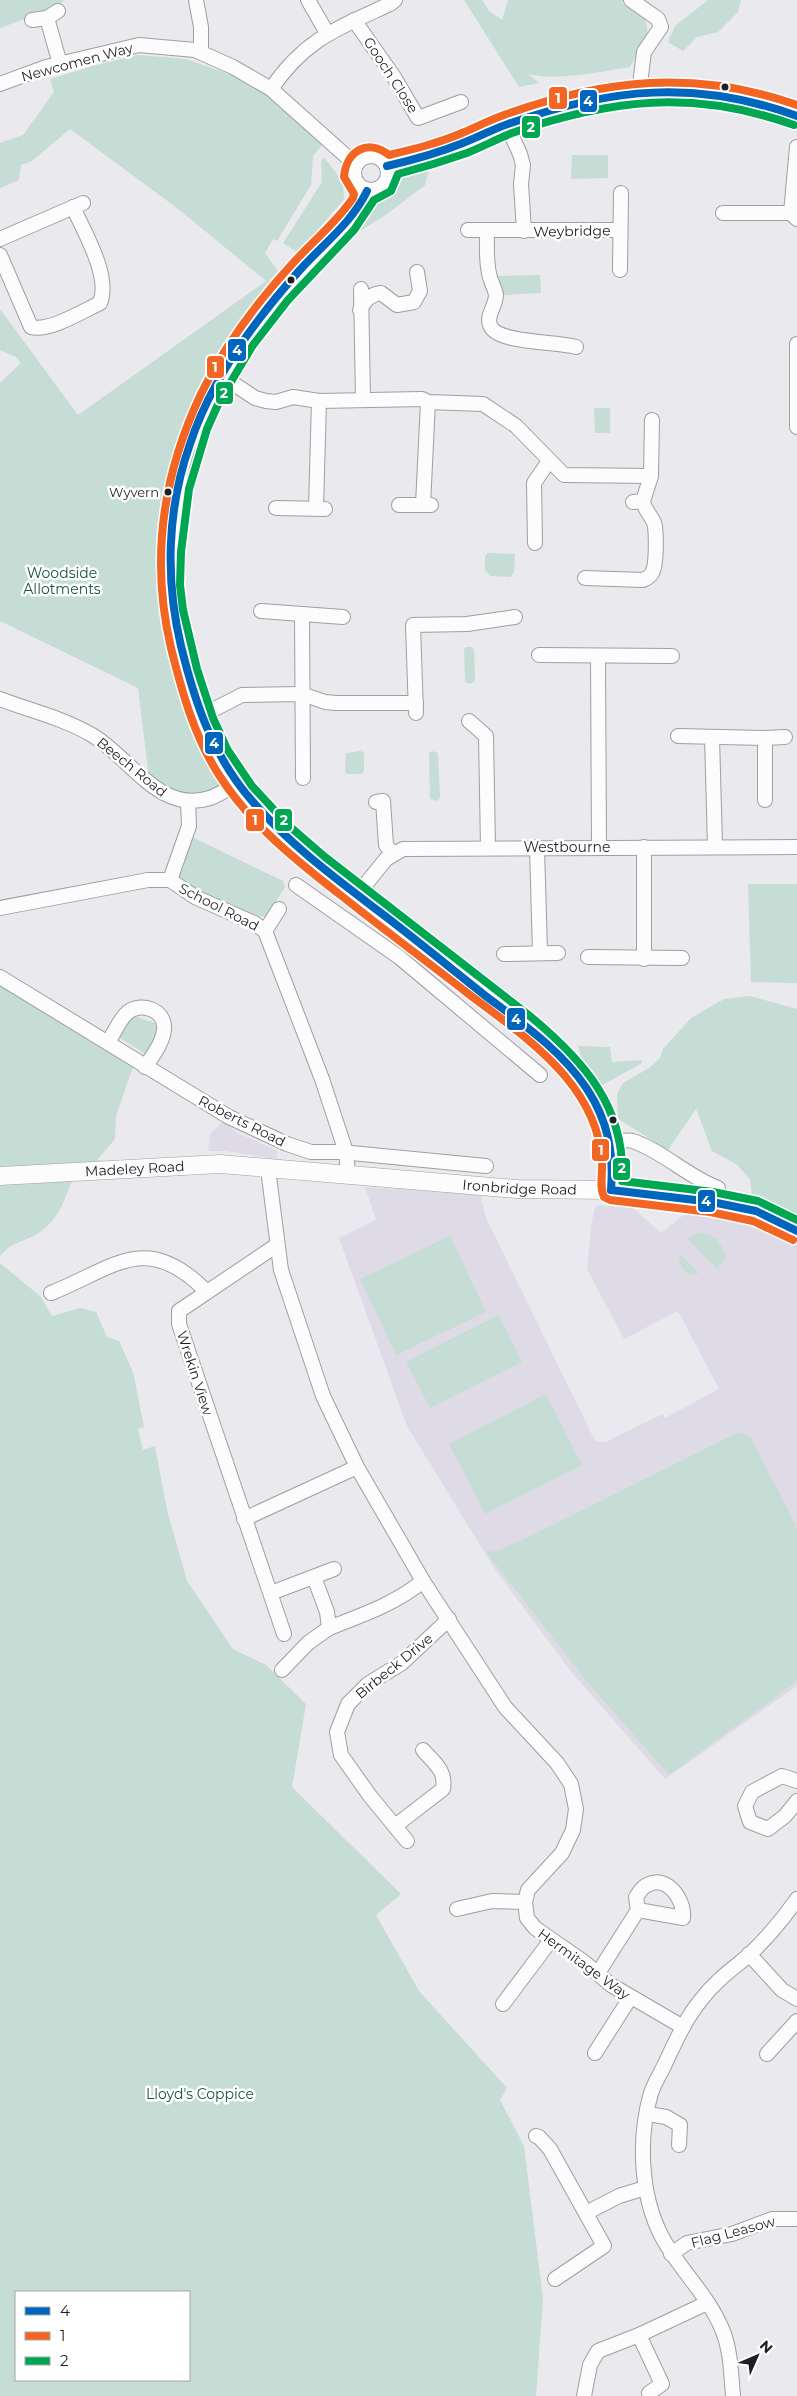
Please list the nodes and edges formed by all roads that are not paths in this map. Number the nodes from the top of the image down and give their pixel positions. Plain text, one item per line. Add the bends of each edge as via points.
1 (196, 0) edge
2 (308, 0) edge
3 (395, 0) edge
4 (631, 0) edge
5 (32, 20) dead end
6 (354, 20) junction
7 (327, 33) junction
8 (201, 52) junction
9 (60, 64) junction
10 (0, 84) edge
11 (271, 89) junction
12 (639, 92) junction
13 (461, 102) dead end
14 (797, 116) edge
15 (506, 125) junction
16 (797, 147) edge
17 (356, 164) junction
18 (386, 166) junction
19 (367, 191) junction
20 (621, 193) dead end
21 (723, 213) dead end
22 (794, 216) edge
23 (468, 230) dead end
24 (620, 230) junction
25 (487, 231) junction
26 (524, 231) junction
27 (0, 240) edge
28 (0, 255) edge
29 (620, 270) dead end
30 (417, 272) dead end
31 (361, 289) dead end
32 (360, 310) junction
33 (797, 344) edge
34 (576, 347) dead end
35 (222, 376) junction
36 (796, 398) edge
37 (363, 399) junction
38 (319, 401) junction
39 (428, 402) junction
40 (652, 420) dead end
41 (797, 427) edge
42 (549, 461) junction
43 (651, 476) junction
44 (400, 505) dead end
45 (276, 508) dead end
46 (535, 543) dead end
47 (585, 578) dead end
48 (261, 611) dead end
49 (302, 614) junction
50 (514, 616) dead end
51 (343, 618) dead end
52 (539, 655) dead end
53 (598, 656) junction
54 (672, 656) dead end
55 (302, 694) junction
56 (2, 704) edge
57 (200, 716) junction
58 (469, 720) dead end
59 (678, 736) dead end
60 (712, 737) junction
61 (785, 737) dead end
62 (765, 738) junction
63 (303, 778) dead end
64 (237, 783) junction
65 (765, 800) dead end
66 (188, 802) junction
67 (376, 802) dead end
68 (599, 846) junction
69 (715, 846) junction
70 (488, 847) junction
71 (537, 847) junction
72 (644, 847) junction
73 (797, 847) edge
74 (392, 853) junction
75 (170, 880) junction
76 (296, 885) dead end
77 (357, 895) junction
78 (0, 908) edge
79 (280, 909) dead end
80 (265, 930) junction
81 (412, 938) junction
82 (540, 953) junction
83 (558, 953) dead end
84 (504, 954) dead end
85 (399, 957) junction
86 (588, 957) dead end
87 (682, 958) dead end
88 (644, 959) junction
89 (0, 977) edge
90 (108, 1042) junction
91 (145, 1067) junction
92 (540, 1075) dead end
93 (610, 1142) junction
94 (346, 1152) junction
95 (486, 1166) dead end
96 (268, 1169) junction
97 (348, 1173) junction
98 (0, 1176) edge
99 (718, 1188) dead end
100 (610, 1190) junction
101 (797, 1231) edge
102 (277, 1245) junction
103 (206, 1291) junction
104 (51, 1293) dead end
105 (357, 1467) junction
106 (244, 1519) junction
107 (334, 1569) dead end
108 (314, 1577) junction
109 (422, 1580) junction
110 (271, 1594) junction
111 (449, 1620) junction
112 (330, 1628) junction
113 (284, 1634) dead end
114 (282, 1670) dead end
115 (423, 1750) dead end
116 (797, 1781) edge
117 (797, 1801) edge
118 (395, 1826) junction
119 (407, 1841) dead end
120 (797, 1899) edge
121 (525, 1902) junction
122 (458, 1909) dead end
123 (638, 1910) dead end
124 (551, 1940) junction
125 (749, 1954) junction
126 (598, 1973) junction
127 (630, 1998) junction
128 (797, 1999) edge
129 (503, 2004) dead end
130 (797, 2021) edge
131 (683, 2027) junction
132 (595, 2053) dead end
133 (767, 2054) dead end
134 (648, 2114) junction
135 (536, 2136) dead end
136 (679, 2145) dead end
137 (646, 2188) junction
138 (586, 2214) junction
139 (797, 2219) edge
140 (671, 2254) junction
141 (554, 2280) dead end
142 (707, 2303) junction
143 (639, 2335) junction
144 (649, 2393) dead end
145 (584, 2396) edge
146 (734, 2396) edge

1 - 8 street
2 - 7 street
3 - 6 street
4 - 12 street via 658,19 661,27 644,52
5 - 9 street via 52,15
6 - 7 street
6 - 13 street, Gooch Close via 418,118
7 - 11 street via 292,61
8 - 9 street, Newcomen Way via 139,45
8 - 11 street, Newcomen Way
9 - 10 street, Newcomen Way
11 - 17 street, Newcomen Way
12 - 14 street via 694,92 736,98
12 - 15 street via 578,102
15 - 18 street via 437,153
15 - 26 street, Weybridge via 523,165
16 - 22 street
17 - 18 street via 372,156 382,160
17 - 19 street via 354,177
18 - 19 street via 386,182 375,190
19 - 35 street via 347,224 279,296
20 - 24 street, Weybridge
21 - 22 street
23 - 25 street, Weybridge
24 - 26 street, Weybridge
24 - 29 street, Weybridge
25 - 26 street, Weybridge
25 - 34 street via 488,272 496,296 489,316 495,333 507,338
27 - 28 street via 78,205 103,281 100,303 49,326 31,327
30 - 32 street via 420,291 414,302 397,305 381,293 364,303
31 - 32 street
32 - 37 street
33 - 36 street
35 - 38 street via 266,402 293,397
35 - 57 street via 200,416 186,456 173,521 170,586 191,690
36 - 41 street
37 - 38 street
37 - 39 street via 422,399
38 - 45 street via 320,508
39 - 42 street via 484,404 516,426
39 - 44 street via 428,505
40 - 43 street
42 - 43 street via 564,474
42 - 46 street via 534,484
43 - 47 street via 638,502 654,526 655,562 650,576 643,580
48 - 49 street
49 - 51 street
49 - 55 street
50 - 55 street via 466,624 412,625 416,708 325,702
52 - 53 street
53 - 54 street
53 - 68 street
55 - 57 street via 242,695
55 - 63 street
56 - 66 street, Beech Road via 81,729 109,747 159,792
57 - 64 street
58 - 70 street via 486,736
59 - 60 street
60 - 62 street
60 - 69 street
61 - 62 street
62 - 65 street
64 - 66 street via 211,798
64 - 77 street via 297,847
66 - 75 street via 189,826
67 - 74 street via 383,801 386,845
68 - 71 street, Westbourne
68 - 72 street, Westbourne
69 - 72 street, Westbourne
69 - 73 street, Westbourne
70 - 71 street, Westbourne
70 - 74 street, Westbourne via 402,849
71 - 82 street
72 - 88 street
74 - 77 street
75 - 78 street, School Road via 148,880
75 - 80 street, School Road via 195,897
76 - 85 street
77 - 81 street
79 - 80 street
80 - 94 street, School Road
81 - 85 street
81 - 93 street via 562,1058 597,1104
82 - 83 street
82 - 84 street
85 - 92 street
86 - 88 street
87 - 88 street
89 - 90 street, Roberts Road
90 - 91 street, Roberts Road
90 - 91 street via 128,1012 144,1007 154,1010 161,1016 164,1027 161,1042
91 - 94 street, Roberts Road via 263,1135 311,1152
93 - 99 street via 632,1141 674,1171
93 - 100 street via 613,1166
94 - 95 street
94 - 97 street, School Road
96 - 97 main road, Ironbridge Road
96 - 98 main road, Madeley Road via 220,1164
96 - 102 street
97 - 100 main road, Ironbridge Road via 517,1189
100 - 101 main road, Ironbridge Road via 712,1202 756,1211
102 - 103 street, Wrekin View
102 - 105 street via 281,1270 323,1396
103 - 104 street via 191,1276 178,1269 161,1261 138,1257 90,1273
103 - 106 street, Wrekin View via 179,1311 179,1324
105 - 106 street
105 - 109 street
106 - 110 street, Wrekin View
107 - 108 street
108 - 110 street
108 - 112 street
109 - 111 street
109 - 112 street via 381,1607
110 - 113 street, Wrekin View
111 - 118 street, Birbeck Drive via 402,1663 368,1684 348,1704 337,1732 341,1755
111 - 121 street via 505,1707 561,1768 572,1790 576,1818 571,1837 562,1853 530,1886
112 - 114 street via 308,1643
115 - 118 street via 445,1778 443,1789
116 - 117 street via 782,1776 752,1792 745,1806 750,1822 768,1829
118 - 119 street, Birbeck Drive
120 - 125 street
121 - 122 street via 492,1901
121 - 124 street, Hermitage Way via 531,1924
123 - 126 street
124 - 126 street, Hermitage Way
124 - 129 street
125 - 128 street via 782,1990
125 - 131 street via 715,1983
126 - 127 street, Hermitage Way
127 - 131 street, Hermitage Way
127 - 132 street
130 - 133 street
131 - 134 street via 651,2092
134 - 136 street via 666,2117 680,2126
134 - 137 street via 643,2150
135 - 138 street via 550,2149
137 - 138 street via 619,2196
137 - 140 street via 661,2235
138 - 141 street via 604,2246
139 - 140 street, Flag Leasow via 772,2219 732,2234 687,2243
140 - 142 street
142 - 143 street
142 - 146 street via 722,2329 729,2353
143 - 144 street via 662,2384
143 - 145 street via 598,2351 590,2365

